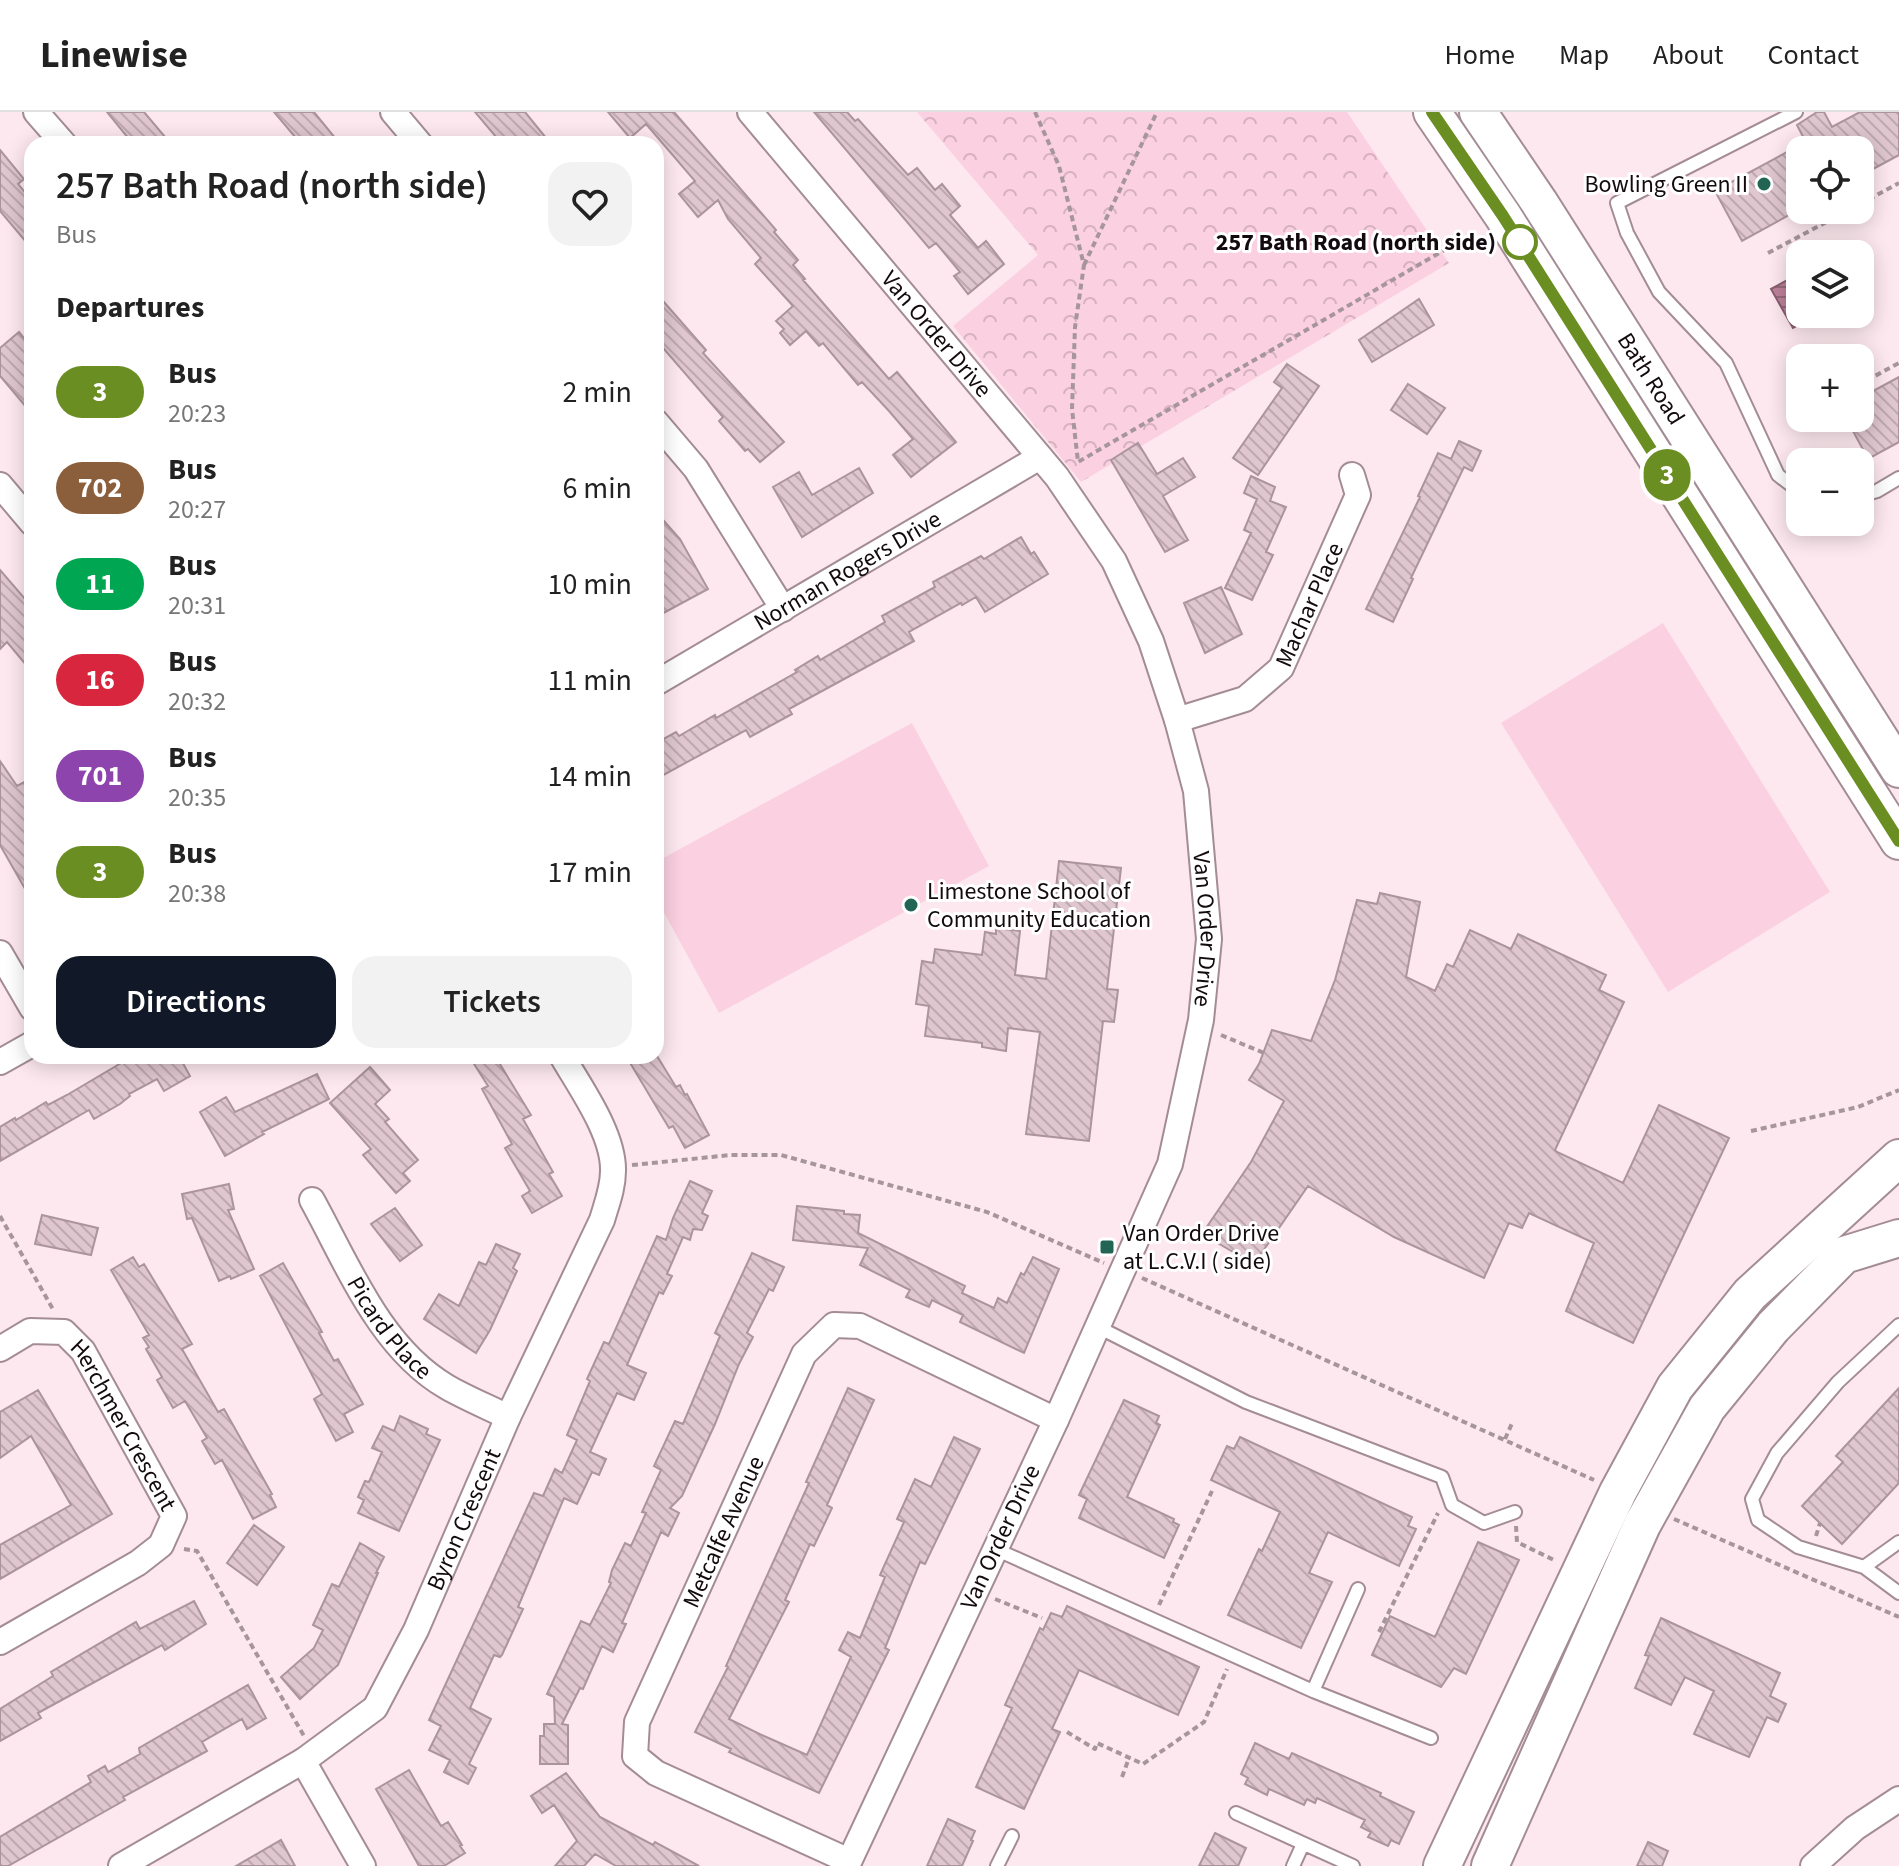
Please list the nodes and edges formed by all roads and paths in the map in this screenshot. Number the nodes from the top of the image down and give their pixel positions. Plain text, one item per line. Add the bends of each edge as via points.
1 (36, 112) edge
2 (393, 112) edge
3 (750, 112) edge
4 (1035, 112) edge
5 (1157, 112) edge
6 (1432, 112) edge
7 (1478, 112) edge
8 (1796, 112) edge
9 (57, 136) edge
10 (413, 136) edge
11 (1899, 183) edge
12 (1874, 196) edge
13 (1823, 224) edge
14 (1460, 241) dead end
15 (1768, 253) dead end
16 (1084, 265) junction
17 (1899, 363) edge
18 (1874, 377) edge
19 (664, 431) edge
20 (1040, 457) junction
21 (1352, 475) dead end
22 (1899, 478) edge
23 (1786, 481) edge
24 (0, 485) edge
25 (1874, 492) edge
26 (24, 514) edge
27 (783, 609) junction
28 (664, 678) edge
29 (1177, 720) junction
30 (1899, 769) edge
31 (1899, 841) edge
32 (0, 953) edge
33 (24, 994) edge
34 (1221, 1035) dead end
35 (24, 1048) edge
36 (1264, 1053) dead end
37 (0, 1062) edge
38 (566, 1064) edge
39 (1899, 1090) edge
40 (1751, 1131) dead end
41 (1899, 1158) edge
42 (1899, 1174) edge
43 (312, 1200) dead end
44 (1839, 1212) junction
45 (0, 1216) edge
46 (1899, 1219) edge
47 (1899, 1238) edge
48 (1844, 1255) junction
49 (1899, 1325) edge
50 (1098, 1327) junction
51 (64, 1332) junction
52 (0, 1349) edge
53 (508, 1417) junction
54 (1056, 1420) junction
55 (1513, 1421) dead end
56 (1505, 1439) dead end
57 (1212, 1491) dead end
58 (1452, 1505) junction
59 (1515, 1512) joint
60 (1674, 1519) dead end
61 (1899, 1542) edge
62 (161, 1545) junction
63 (995, 1549) junction
64 (1562, 1564) dead end
65 (1864, 1567) junction
66 (1358, 1589) dead end
67 (1899, 1593) edge
68 (995, 1599) dead end
69 (1899, 1617) edge
70 (1042, 1618) dead end
71 (1153, 1618) junction
72 (1379, 1632) dead end
73 (0, 1642) edge
74 (1234, 1655) junction
75 (1313, 1691) junction
76 (1067, 1732) dead end
77 (1431, 1738) dead end
78 (308, 1758) junction
79 (1129, 1758) junction
80 (1122, 1777) dead end
81 (1899, 1799) edge
82 (1236, 1813) dead end
83 (1012, 1836) dead end
84 (1303, 1844) junction
85 (848, 1863) edge
86 (121, 1866) edge
87 (363, 1866) edge
88 (997, 1866) edge
89 (1293, 1866) edge
90 (1353, 1866) edge
91 (1442, 1866) edge
92 (1490, 1866) edge
93 (1813, 1866) edge

1 - 9 street
2 - 10 street
3 - 20 street, Van Order Drive
4 - 16 path via 1059,166
5 - 16 path
6 - 31 main road, Bath Road
7 - 30 main road, Bath Road
8 - 23 lane via 1617,203 1659,292 1726,363 1778,475
11 - 12 path
13 - 15 path
14 - 16 path via 1078,462 1072,409
17 - 18 path
19 - 27 street via 696,469
20 - 27 street, Norman Rogers Drive
20 - 29 street, Van Order Drive via 1114,561 1151,641
21 - 29 street, Machar Place via 1358,495 1281,668 1245,699
22 - 25 lane
24 - 26 street
27 - 28 street, Norman Rogers Drive
29 - 50 street, Van Order Drive via 1196,791 1202,849 1209,939 1201,1020 1170,1164
32 - 33 street
34 - 36 path
35 - 37 street
38 - 53 street, Byron Crescent via 609,1142 612,1190
39 - 40 path via 1858,1107
41 - 44 main road
42 - 44 main road
43 - 53 street, Picard Place via 379,1321 412,1359 445,1386
44 - 91 main road via 1750,1294 1675,1387 1618,1492
45 - 51 path
46 - 48 main road
47 - 48 main road
48 - 92 main road via 1773,1327 1707,1408 1642,1525
49 - 65 lane via 1838,1382 1777,1453 1752,1499 1758,1520 1798,1547
50 - 54 street, Van Order Drive
50 - 58 lane via 1246,1402 1442,1477
51 - 52 street, Herchmer Crescent via 30,1331
51 - 62 street, Herchmer Crescent via 83,1351 174,1516
53 - 78 street, Byron Crescent via 416,1630 375,1708
54 - 63 street, Van Order Drive
54 - 85 street, Metcalfe Avenue via 860,1326 834,1325 804,1354 637,1722 635,1756 656,1773
55 - 56 path
57 - 71 path
58 - 59 lane via 1484,1523
58 - 72 path via 1447,1517 1437,1513
59 - 64 path via 1517,1542
60 - 69 path
61 - 65 lane
62 - 73 street, Herchmer Crescent
62 - 78 path via 197,1551
63 - 71 lane
63 - 85 street, Van Order Drive
65 - 67 lane
66 - 75 lane
68 - 70 path
71 - 74 lane
74 - 75 lane
74 - 79 path via 1204,1722 1143,1764
75 - 77 lane
76 - 79 path via 1095,1749 1097,1743
78 - 86 street, Byron Crescent
78 - 87 street
79 - 80 path
81 - 93 street via 1855,1828
82 - 84 lane
83 - 88 lane
84 - 89 lane
84 - 90 lane

